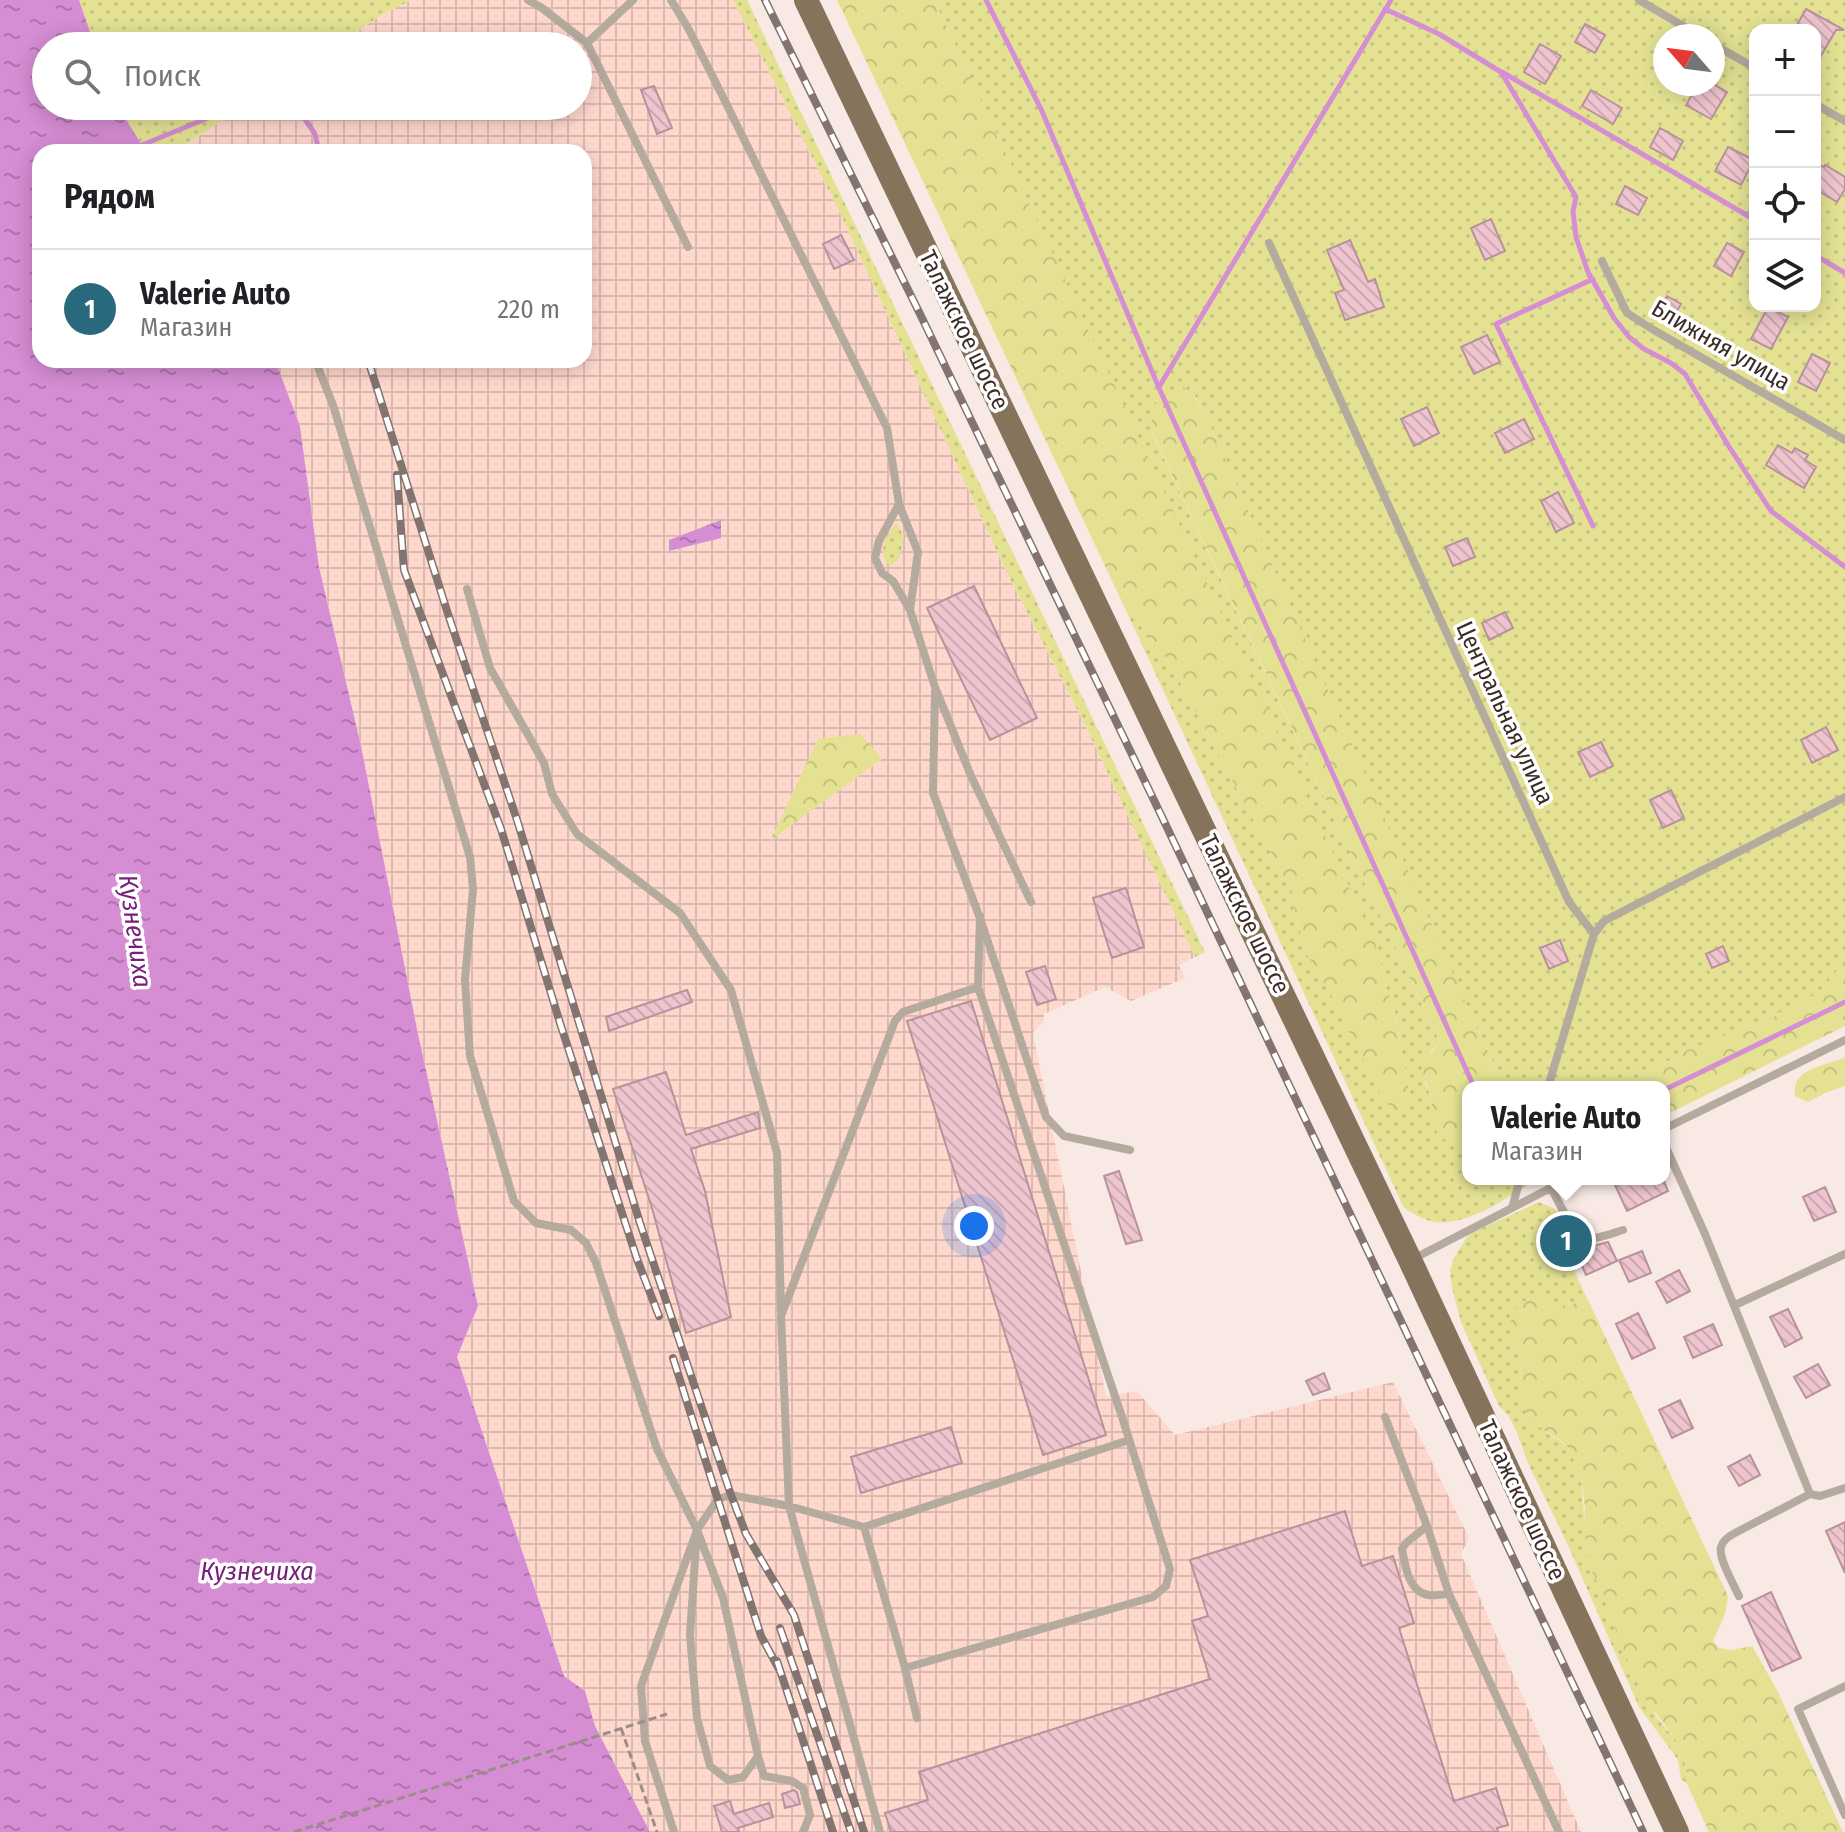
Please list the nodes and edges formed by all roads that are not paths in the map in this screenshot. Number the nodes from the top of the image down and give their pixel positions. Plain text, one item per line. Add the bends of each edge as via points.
1 (528, 0) edge
2 (633, 0) edge
3 (671, 0) edge
4 (806, 0) edge
5 (1639, 0) edge
6 (1680, 24) edge
7 (573, 32) edge
8 (592, 38) edge
9 (1725, 51) edge
10 (592, 53) edge
11 (1749, 65) edge
12 (1821, 107) edge
13 (1845, 121) edge
14 (1269, 243) dead end
15 (688, 247) dead end
16 (1602, 261) dead end
17 (318, 368) edge
18 (1845, 440) edge
19 (899, 504) junction
20 (467, 589) dead end
21 (910, 610) junction
22 (935, 687) junction
23 (1845, 797) edge
24 (1031, 902) dead end
25 (980, 916) junction
26 (1594, 934) junction
27 (978, 987) junction
28 (1845, 1040) edge
29 (1550, 1081) edge
30 (1670, 1126) edge
31 (1130, 1150) dead end
32 (1670, 1156) edge
33 (1518, 1185) edge
34 (1557, 1185) edge
35 (1551, 1188) junction
36 (1512, 1208) junction
37 (1623, 1230) dead end
38 (1845, 1254) edge
39 (1410, 1260) junction
40 (1735, 1305) junction
41 (781, 1316) junction
42 (1385, 1417) dead end
43 (1129, 1440) junction
44 (1845, 1488) edge
45 (1810, 1494) junction
46 (789, 1506) junction
47 (1427, 1526) junction
48 (864, 1527) junction
49 (697, 1530) junction
50 (1449, 1594) junction
51 (1739, 1596) dead end
52 (905, 1668) junction
53 (1845, 1686) edge
54 (917, 1718) dead end
55 (758, 1756) junction
56 (1845, 1815) edge
57 (674, 1832) edge
58 (803, 1832) edge
59 (880, 1832) edge
60 (1559, 1832) edge
61 (1677, 1832) edge

1 - 7 lane
2 - 8 lane
3 - 19 lane via 887,428
4 - 39 main road, Талажское шоссе
5 - 6 lane
9 - 11 lane
10 - 15 lane
12 - 13 lane
14 - 26 lane, Центральная улица via 1569,902
16 - 18 lane, Ближняя улица via 1627,313
17 - 49 lane via 470,857 473,889 465,980 470,1056 514,1201 536,1223 571,1230 586,1243 657,1449
19 - 21 lane via 918,552
19 - 21 lane via 875,558
20 - 41 lane via 490,668 577,834 680,913 731,990 777,1153
21 - 22 lane
22 - 24 lane
22 - 25 lane via 933,793
23 - 26 lane via 1604,921
25 - 27 lane
25 - 31 lane via 1046,1117 1064,1136
26 - 29 lane
27 - 41 lane via 903,1012 895,1021
27 - 43 lane
28 - 30 lane
32 - 40 lane
33 - 36 lane
34 - 35 lane
35 - 36 lane
35 - 37 lane via 1576,1235 1596,1238
36 - 39 lane
38 - 40 lane
39 - 61 main road, Талажское шоссе
40 - 45 lane
41 - 46 lane
42 - 47 lane
43 - 48 lane
43 - 52 lane via 1170,1569 1166,1586 1153,1597
44 - 45 lane
45 - 51 lane via 1721,1545 1720,1555
46 - 48 lane
46 - 49 lane via 731,1495 718,1499
46 - 59 lane
47 - 50 lane
47 - 50 lane via 1402,1549 1409,1579 1425,1595
48 - 52 lane
49 - 55 lane via 723,1598
49 - 55 lane via 690,1635 697,1718 710,1766 728,1780 743,1777
49 - 57 lane via 641,1686 645,1741
50 - 60 lane
52 - 54 lane
53 - 56 lane via 1798,1709
55 - 58 lane via 764,1776 803,1788 810,1815

